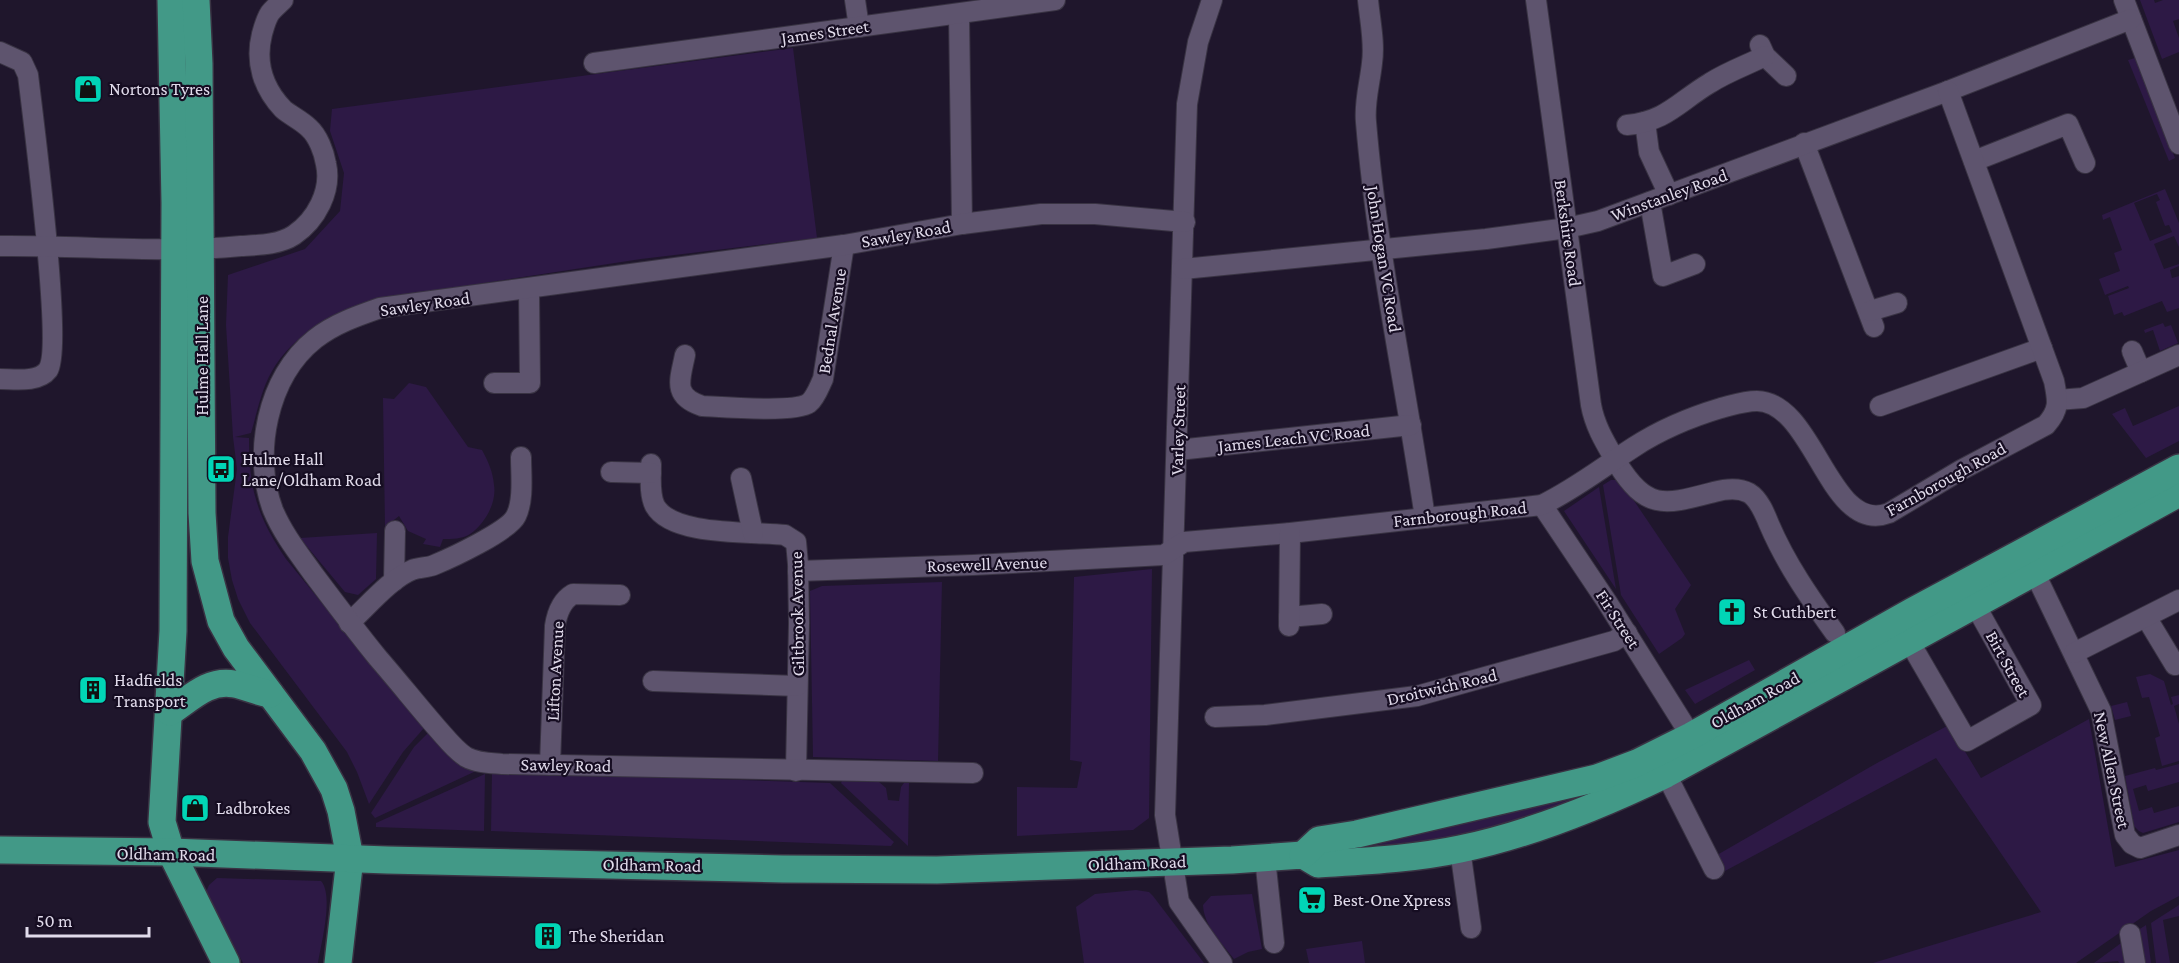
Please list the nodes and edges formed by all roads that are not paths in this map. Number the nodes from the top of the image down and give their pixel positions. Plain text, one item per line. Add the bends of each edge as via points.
1 (171, 0) edge
2 (196, 0) edge
3 (283, 0) edge
4 (855, 0) edge
5 (1056, 0) edge
6 (1212, 0) edge
7 (1368, 0) edge
8 (1536, 0) edge
9 (2124, 0) edge
10 (959, 14) junction
11 (2131, 19) junction
12 (859, 27) junction
13 (0, 52) edge
14 (594, 63) dead end
15 (1786, 76) dead end
16 (1948, 91) junction
17 (1804, 143) junction
18 (2179, 144) edge
19 (1974, 161) junction
20 (2085, 163) dead end
21 (1660, 199) junction
22 (1185, 222) junction
23 (962, 224) junction
24 (1567, 228) junction
25 (47, 245) junction
26 (844, 245) junction
27 (0, 246) edge
28 (174, 250) junction
29 (201, 250) junction
30 (1381, 250) junction
31 (1695, 264) dead end
32 (1183, 269) junction
33 (529, 289) junction
34 (1897, 303) dead end
35 (2042, 348) junction
36 (2132, 351) dead end
37 (685, 355) dead end
38 (2179, 355) edge
39 (2140, 372) junction
40 (0, 379) edge
41 (494, 383) dead end
42 (2057, 400) junction
43 (1880, 406) dead end
44 (1411, 425) junction
45 (1178, 450) junction
46 (521, 457) dead end
47 (1615, 460) junction
48 (2179, 468) edge
49 (611, 472) dead end
50 (741, 478) dead end
51 (2179, 493) edge
52 (1542, 505) junction
53 (1425, 518) junction
54 (395, 531) dead end
55 (753, 533) junction
56 (1290, 534) junction
57 (1174, 549) junction
58 (2030, 561) junction
59 (798, 571) junction
60 (394, 581) junction
61 (1969, 594) junction
62 (620, 596) dead end
63 (2179, 600) edge
64 (1323, 613) dead end
65 (2146, 617) junction
66 (349, 623) junction
67 (1831, 628) dead end
68 (1627, 633) junction
69 (1909, 641) junction
70 (2074, 652) junction
71 (2175, 665) dead end
72 (653, 681) dead end
73 (797, 686) junction
74 (270, 694) junction
75 (170, 711) junction
76 (1215, 717) dead end
77 (1691, 736) junction
78 (550, 765) junction
79 (796, 771) junction
80 (973, 773) dead end
81 (1666, 774) junction
82 (2179, 835) edge
83 (1460, 849) junction
84 (0, 850) edge
85 (171, 852) junction
86 (1303, 855) junction
87 (350, 858) junction
88 (1265, 858) junction
89 (1173, 862) junction
90 (1714, 869) dead end
91 (1471, 928) dead end
92 (2130, 934) dead end
93 (1274, 942) dead end
94 (226, 963) edge
95 (338, 963) edge
96 (1222, 963) edge
97 (2134, 963) edge

1 - 28 highway, Hulme Hall Lane
2 - 29 highway, Hulme Hall Lane
3 - 29 street via 264,26 259,64 266,86 320,143 327,165 326,188 320,206 293,236 271,243
4 - 12 street
5 - 10 street, James Street
6 - 22 street, Varley Street via 1189,85
7 - 30 street, John Hogan VC Road via 1373,47 1365,119
8 - 24 street, Berkshire Road
9 - 11 street
10 - 12 street, James Street
10 - 23 street
11 - 16 street, Winstanley Road
11 - 18 street
12 - 14 street, James Street
13 - 25 street via 22,62 28,75
15 - 21 street via 1762,51 1707,84 1669,113 1636,124 1649,152
16 - 17 street, Winstanley Road
16 - 19 street
17 - 21 street, Winstanley Road
17 - 34 street via 1872,319
19 - 20 street via 2068,124
19 - 35 street
21 - 24 street, Winstanley Road
21 - 31 street via 1663,276
22 - 23 street, Sawley Road via 1073,213
22 - 32 street, Varley Street
23 - 26 street, Sawley Road
24 - 30 street, Winstanley Road
24 - 47 street, Berkshire Road via 1594,420
25 - 27 street
25 - 28 street
25 - 40 street via 52,347 49,368 39,377
26 - 33 street, Sawley Road
26 - 37 street, Bednal Avenue via 823,379 808,404 776,408 702,406 691,402 680,388
28 - 29 street
28 - 75 highway, Hulme Hall Lane
29 - 74 highway, Hulme Hall Lane via 201,513 205,561 221,621
30 - 32 street, Winstanley Road
30 - 44 street, John Hogan VC Road
32 - 45 street, Varley Street
33 - 41 street via 530,383
33 - 66 street, Sawley Road via 380,308 325,331 291,365 267,419 262,456 266,486 287,539
35 - 42 street
35 - 43 street
36 - 39 street
38 - 39 street
39 - 42 street via 2084,398
42 - 47 street, Farnborough Road via 2055,414 2046,425 1882,515 1867,515 1853,507 1786,414 1763,402 1738,404 1701,415 1654,436
44 - 45 street, James Leach VC Road
44 - 53 street, John Hogan VC Road
45 - 57 street, Varley Street
46 - 60 street via 520,501 512,523 494,536
47 - 52 street, Farnborough Road
47 - 67 street, Berkshire Road via 1634,486 1659,502 1726,489 1754,497 1792,572
48 - 58 highway, Oldham Road
49 - 55 street, Giltbrook Avenue via 651,468 655,505 666,518
50 - 55 street
51 - 58 highway, Oldham Road
52 - 53 street, Farnborough Road
52 - 68 street, Fir Street
53 - 56 street, Farnborough Road
54 - 60 street
55 - 59 street, Giltbrook Avenue via 792,538 798,552
56 - 57 street, Farnborough Road via 1184,542
56 - 64 street via 1289,621
57 - 59 street, Rosewell Avenue via 1164,555 1066,561
57 - 89 street, Varley Street via 1165,815
58 - 61 highway, Oldham Road
58 - 70 street, New Allen Street
59 - 73 street, Giltbrook Avenue
60 - 66 street
61 - 69 highway, Oldham Road
61 - 69 street, Birt Street via 2031,705 1967,741
61 - 77 highway, Oldham Road
62 - 78 street, Lifton Avenue via 573,594 558,612
63 - 65 street
65 - 70 street
65 - 71 street
66 - 78 street, Sawley Road via 466,757 489,763
68 - 76 street, Droitwich Road via 1614,641 1417,696 1264,715
68 - 77 street, Fir Street
69 - 81 highway, Oldham Road
70 - 82 street, New Allen Street via 2101,711 2125,835 2140,848
72 - 73 street
73 - 79 street, Giltbrook Avenue
74 - 75 highway via 219,683
74 - 87 highway, Hulme Hall Lane via 325,771 341,811
75 - 85 highway, Hulme Hall Lane via 162,822
77 - 86 highway, Oldham Road via 1597,778 1319,840
78 - 79 street, Sawley Road
79 - 80 street, Sawley Road
81 - 83 highway, Oldham Road via 1587,811
81 - 90 street
83 - 86 highway, Oldham Road via 1318,864
83 - 91 street
84 - 85 highway, Oldham Road
85 - 87 highway, Oldham Road
85 - 94 highway, Hulme Hall Lane
86 - 88 highway, Oldham Road
87 - 89 highway, Oldham Road via 937,870
87 - 95 highway, Hulme Hall Lane
88 - 89 highway, Oldham Road
88 - 93 street
89 - 96 street, Varley Street via 1179,902
92 - 97 street

